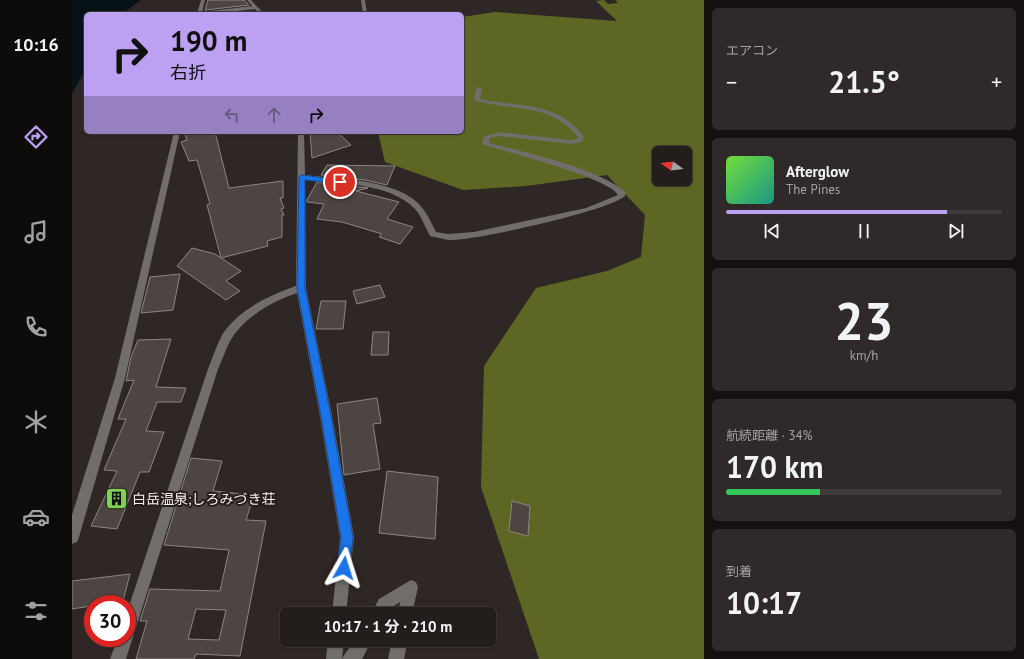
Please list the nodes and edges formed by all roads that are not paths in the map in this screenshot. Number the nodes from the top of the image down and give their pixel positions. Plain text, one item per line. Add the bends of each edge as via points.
1 (203, 0) edge
2 (249, 0) edge
3 (363, 0) edge
4 (257, 7) junction
5 (200, 12) edge
6 (214, 12) edge
7 (261, 12) edge
8 (365, 12) edge
9 (480, 89) dead end
10 (177, 134) edge
11 (301, 134) edge
12 (302, 177) junction
13 (301, 288) junction
14 (72, 537) edge
15 (136, 606) edge
16 (340, 607) edge
17 (382, 607) edge
18 (407, 607) edge
19 (122, 647) edge
20 (335, 647) edge
21 (360, 647) edge
22 (399, 647) edge
23 (118, 659) edge
24 (334, 659) edge
25 (350, 659) edge
26 (396, 659) edge

1 - 5 street
2 - 4 street
3 - 8 street
4 - 6 street
4 - 7 street
9 - 12 street via 478,100 557,115 581,137 579,141 570,142 500,134 487,137 486,144 592,176 619,189 621,196 588,210 534,223 474,235 448,237 433,234 425,216 414,204 396,194 371,186
10 - 14 street via 120,378
11 - 12 street
12 - 13 street
13 - 15 street via 270,301 239,324 229,335 213,369
13 - 16 street via 347,537
17 - 18 street via 411,587
19 - 23 street
20 - 24 street
21 - 25 street
22 - 26 street

